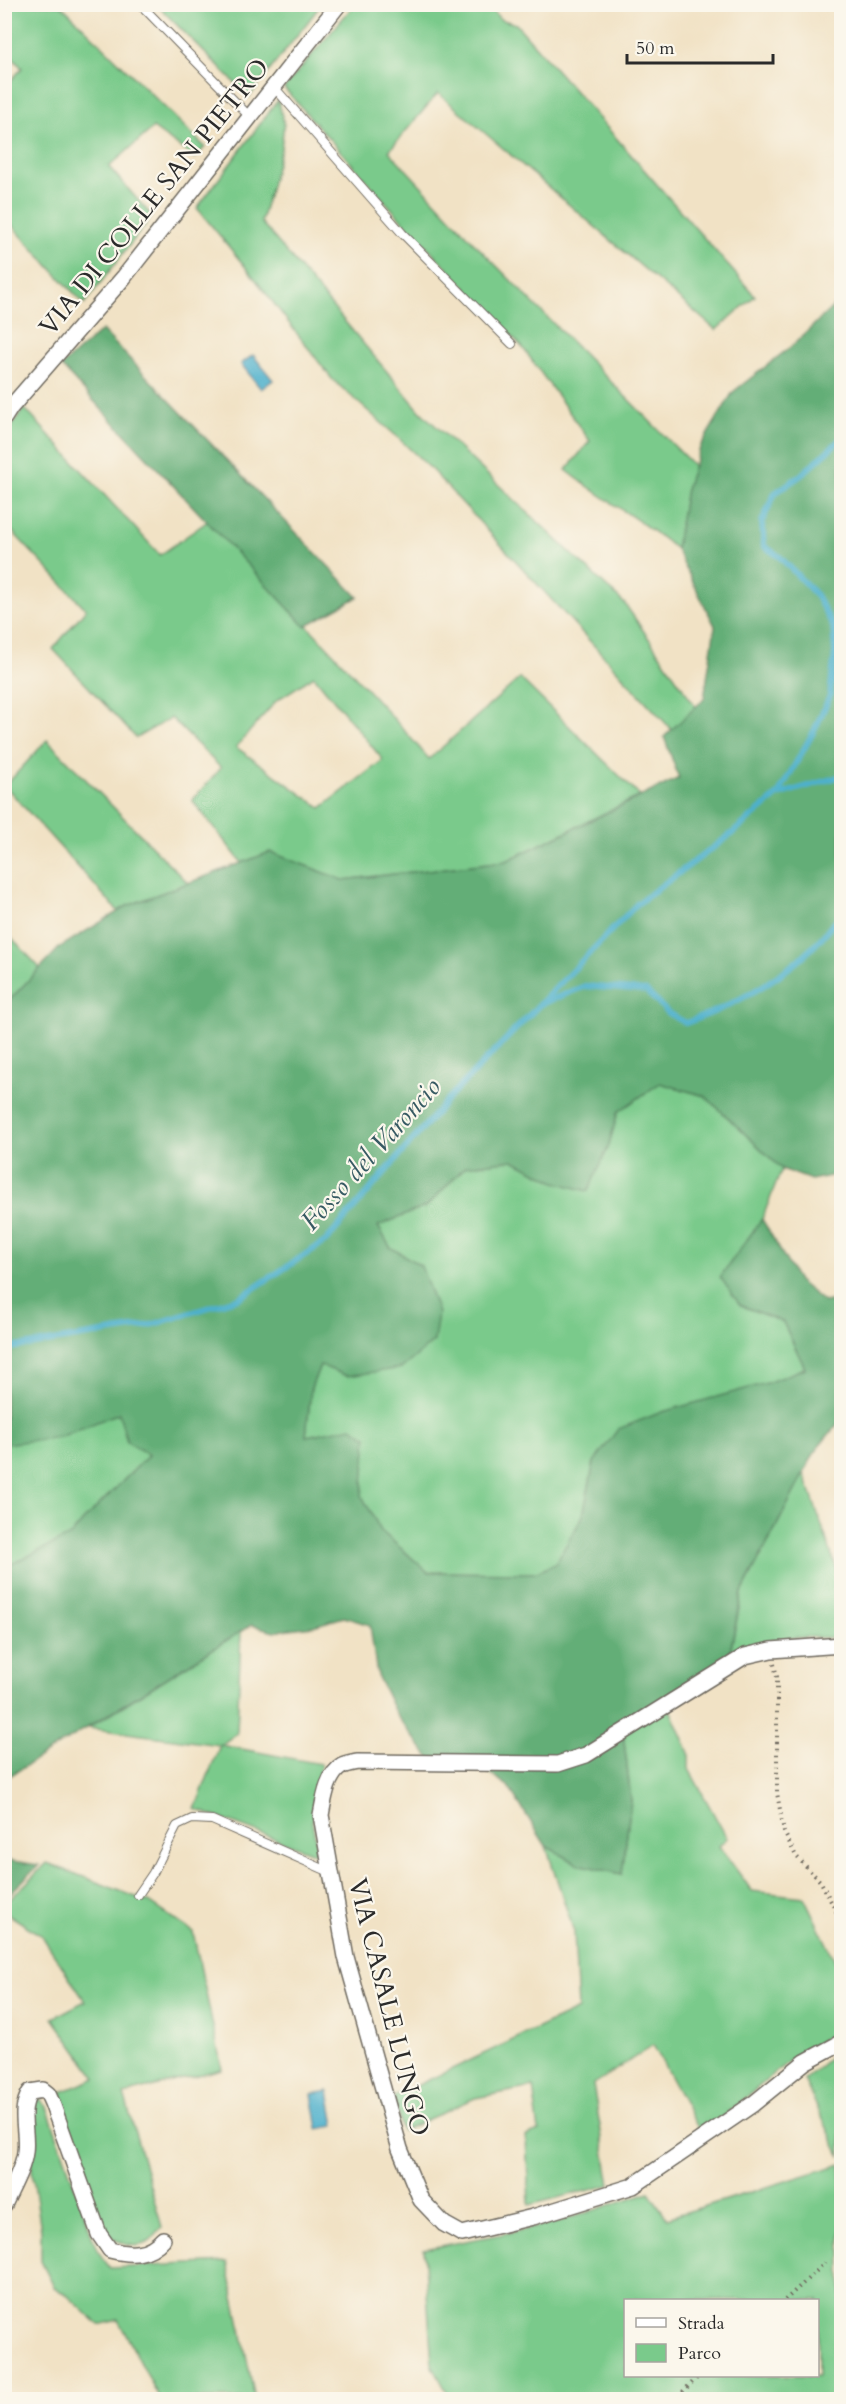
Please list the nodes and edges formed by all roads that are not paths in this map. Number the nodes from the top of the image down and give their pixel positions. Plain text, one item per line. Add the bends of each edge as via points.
1 (140, 4) edge
2 (339, 4) edge
3 (274, 87) junction
4 (250, 118) junction
5 (512, 344) dead end
6 (4, 418) edge
7 (842, 1645) edge
8 (330, 1872) junction
9 (138, 1894) dead end
10 (842, 2042) edge
11 (4, 2205) edge
12 (163, 2239) dead end

1 - 4 lane
2 - 3 street, VIA DI COLLE SAN PIETRO
3 - 4 street, VIA DI COLLE SAN PIETRO
3 - 5 lane via 402,233
4 - 6 street, VIA DI COLLE SAN PIETRO via 124,277
7 - 8 street, VIA CASALE LUNGO via 771,1650 745,1656 586,1755 558,1764 357,1762 342,1766 325,1792 321,1815
8 - 9 lane via 212,1820 192,1819 177,1826
8 - 10 street, VIA CASALE LUNGO via 346,1957 400,2149 421,2200 444,2224 462,2234 633,2186 753,2104 805,2062
11 - 12 street via 25,2152 26,2099 30,2092 43,2090 52,2103 99,2234 110,2250 141,2253 155,2248

